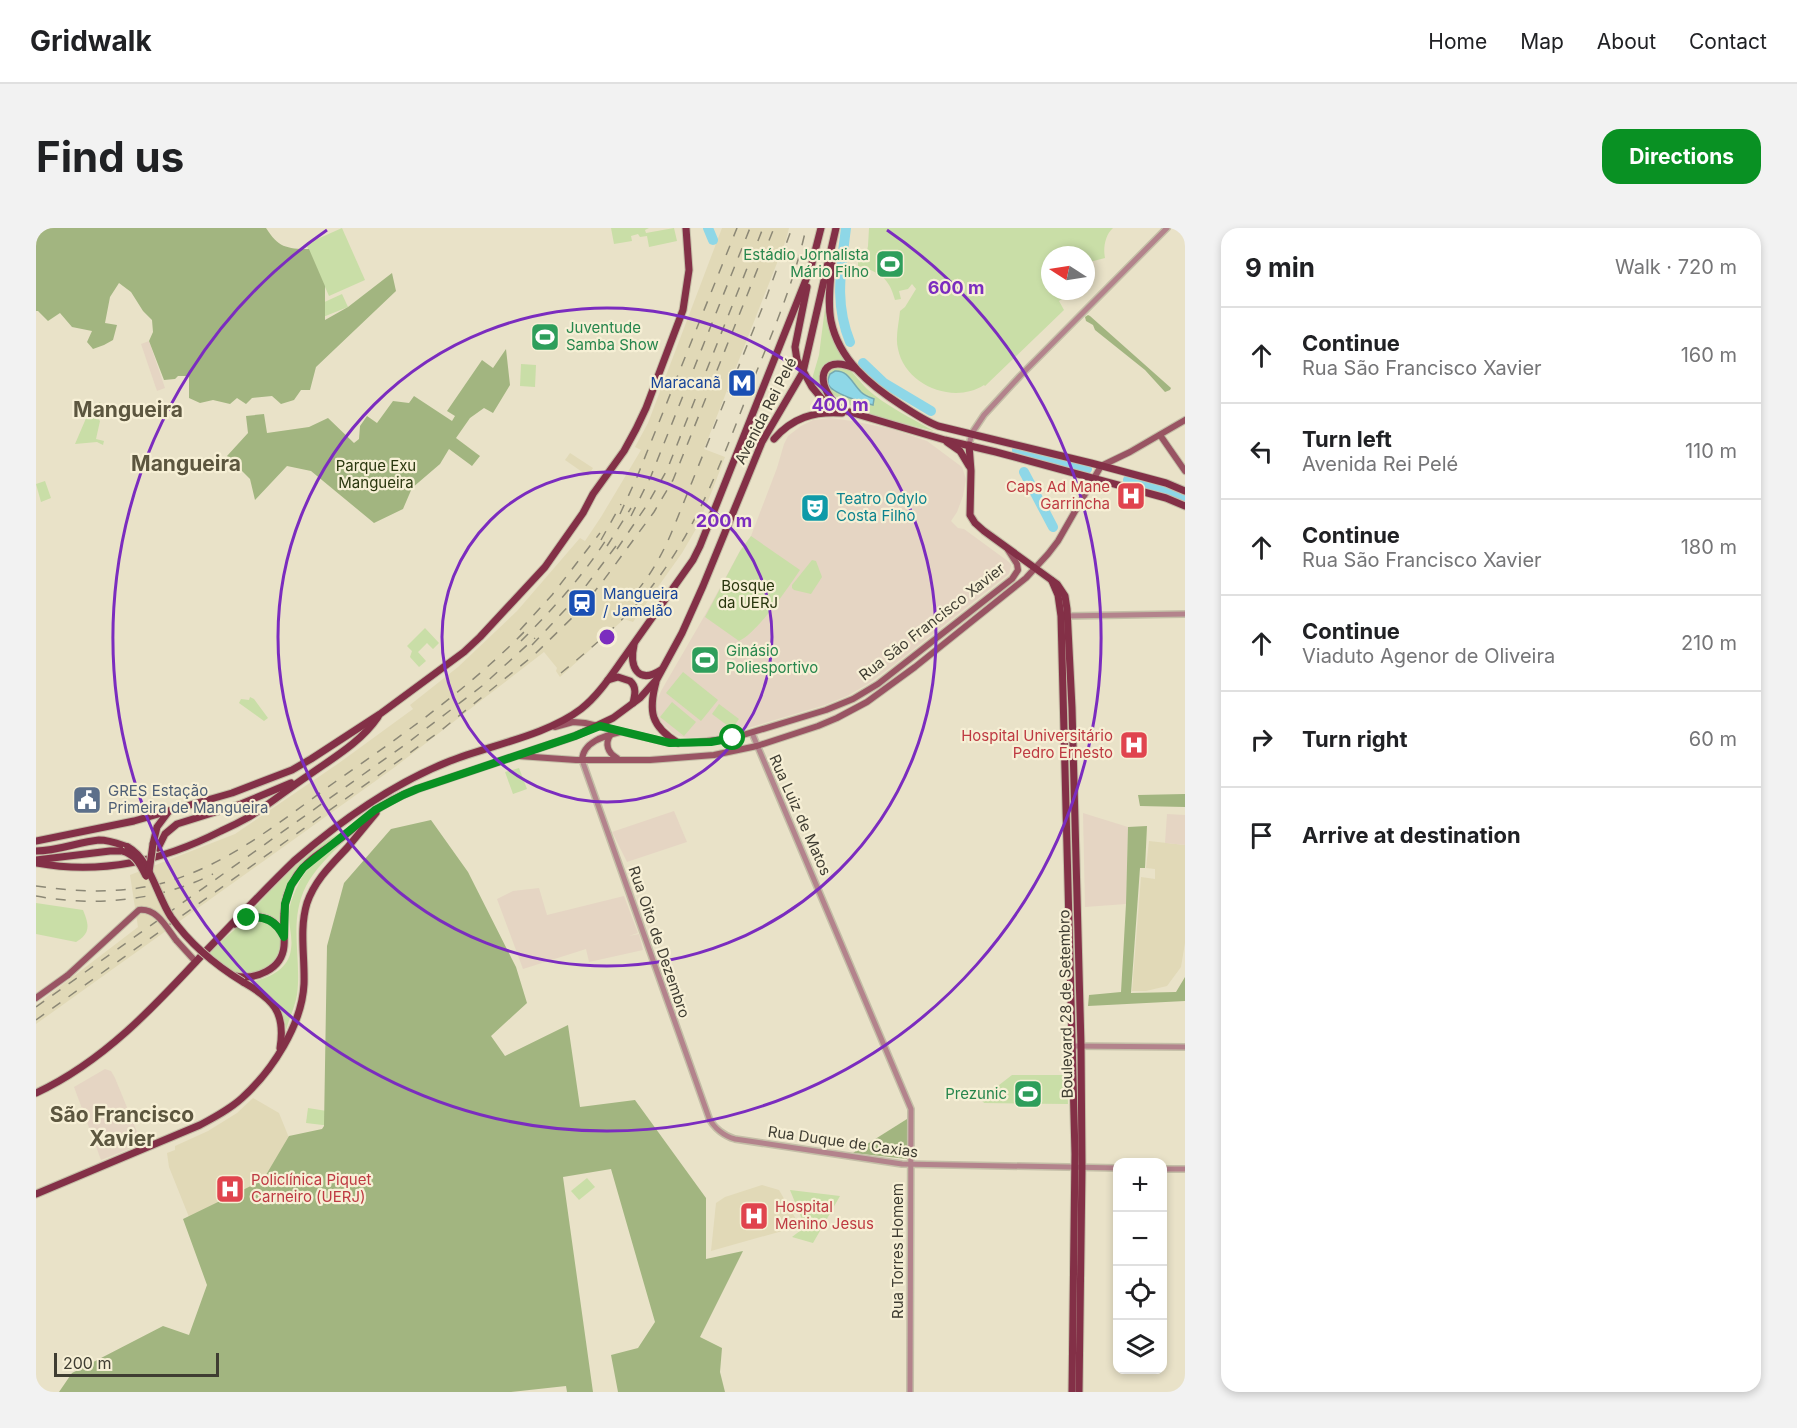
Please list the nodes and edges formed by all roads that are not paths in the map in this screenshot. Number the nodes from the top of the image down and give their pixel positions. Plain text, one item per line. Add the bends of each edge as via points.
1 (686, 228) edge
2 (820, 228) edge
3 (836, 228) edge
4 (1167, 228) edge
5 (834, 240) junction
6 (811, 267) junction
7 (856, 369) junction
8 (803, 372) junction
9 (850, 414) junction
10 (1185, 420) edge
11 (972, 433) junction
12 (1160, 435) junction
13 (774, 439) dead end
14 (945, 440) junction
15 (969, 446) junction
16 (1101, 466) junction
17 (971, 471) junction
18 (1185, 471) edge
19 (1093, 478) junction
20 (1185, 491) edge
21 (1185, 506) edge
22 (1006, 546) junction
23 (1036, 568) junction
24 (1185, 614) edge
25 (1064, 616) junction
26 (634, 643) junction
27 (663, 668) junction
28 (657, 679) junction
29 (608, 680) junction
30 (632, 705) junction
31 (380, 714) junction
32 (600, 726) junction
33 (540, 730) junction
34 (623, 731) junction
35 (752, 733) junction
36 (611, 734) junction
37 (678, 743) junction
38 (330, 746) junction
39 (756, 746) junction
40 (337, 756) junction
41 (517, 756) junction
42 (618, 759) junction
43 (582, 760) junction
44 (307, 776) junction
45 (382, 807) junction
46 (169, 811) junction
47 (36, 841) edge
48 (36, 851) edge
49 (36, 862) edge
50 (150, 879) junction
51 (228, 929) junction
52 (284, 937) junction
53 (196, 962) junction
54 (36, 998) edge
55 (1072, 1046) junction
56 (1081, 1046) junction
57 (1185, 1047) edge
58 (279, 1054) junction
59 (36, 1093) edge
60 (911, 1109) joint
61 (718, 1130) joint
62 (910, 1165) junction
63 (1079, 1168) junction
64 (1113, 1168) edge
65 (1167, 1169) edge
66 (1185, 1169) edge
67 (36, 1194) edge
68 (910, 1392) edge
69 (1072, 1392) edge
70 (1079, 1392) edge

1 - 31 main road via 688,282 682,314 646,408 624,451 545,567 464,652
2 - 6 main road, Avenida Rei Pelé
3 - 5 main road, Avenida Rei Pelé
4 - 11 street via 1020,376
5 - 7 main road via 831,321 843,351
5 - 8 main road, Avenida Rei Pelé
6 - 8 main road via 795,347
6 - 26 main road, Avenida Rei Pelé via 700,546
7 - 9 main road via 838,363 828,368 822,382 826,393
7 - 11 main road via 873,387 922,418 938,426
8 - 9 main road via 822,399
8 - 27 main road, Avenida Rei Pelé via 762,442 703,586
9 - 13 main road via 803,417
9 - 14 main road
10 - 12 main road, Rua São Francisco Xavier
11 - 15 street
11 - 16 main road
12 - 16 main road, Rua São Francisco Xavier
12 - 18 main road
14 - 15 main road
14 - 17 main road via 960,451
15 - 17 main road
15 - 19 main road
16 - 19 main road, Rua São Francisco Xavier
16 - 20 main road
17 - 22 main road via 970,515
19 - 21 main road
19 - 23 main road, Rua São Francisco Xavier via 1058,541
22 - 23 main road
22 - 35 main road, Rua São Francisco Xavier via 1017,564 1012,579 878,684 826,710
23 - 25 main road via 1061,588 1065,596
23 - 39 main road, Rua São Francisco Xavier via 867,702 818,726
24 - 25 street
25 - 55 main road, Boulevard 28 de Setembro
25 - 56 main road, Boulevard 28 de Setembro
26 - 27 main road via 632,664 637,672 651,675
26 - 29 main road, Avenida Rei Pelé
27 - 28 main road, Avenida Rei Pelé
28 - 30 main road, Avenida Rei Pelé
28 - 37 main road via 651,705 653,718 661,731
29 - 30 main road via 618,677 630,681 635,687
29 - 33 main road, Avenida Rei Pelé via 580,710
30 - 32 main road, Avenida Rei Pelé
31 - 38 main road
31 - 40 main road via 370,729
32 - 33 main road, Rua São Francisco Xavier via 573,722
32 - 34 main road, Rua São Francisco Xavier
32 - 41 main road, Avenida Rei Pelé
33 - 51 main road, Rua São Francisco Xavier via 449,761 379,797 311,846
34 - 36 main road
34 - 37 main road, Rua São Francisco Xavier
35 - 37 main road, Rua São Francisco Xavier via 718,741
35 - 39 street, Rua Luiz de Matos
36 - 42 main road via 607,746
36 - 43 main road via 585,747
38 - 40 main road
38 - 46 main road via 270,780
39 - 42 main road, Rua São Francisco Xavier via 714,755
39 - 60 street, Rua Luiz de Matos
40 - 44 main road
41 - 43 main road, Rua São Francisco Xavier
41 - 45 main road, Rua São Francisco Xavier via 410,792
42 - 43 main road, Rua São Francisco Xavier
43 - 61 street, Rua Oito de Dezembro via 709,1118
44 - 49 main road via 247,818 206,839 141,862 75,868
44 - 50 main road, bridge via 249,801 177,824 165,834 154,857
45 - 52 main road via 296,876 285,904
45 - 58 main road via 312,890 302,927 304,986 300,1008
46 - 47 main road
46 - 50 main road, bridge via 157,826
48 - 50 main road, bridge via 99,840 117,843 140,857
49 - 50 main road, bridge via 122,851 136,858
50 - 52 main road, bridge via 169,919 192,945 228,974 246,978 275,965
50 - 58 main road, bridge via 170,915 192,943 223,970 272,1002 280,1018
51 - 52 main road via 247,918 260,916 276,924
51 - 53 main road, Rua São Francisco Xavier
53 - 54 main road, bridge via 155,913 139,910 68,975
53 - 59 main road, Rua São Francisco Xavier via 110,1046
55 - 56 street
55 - 63 main road, Boulevard 28 de Setembro
56 - 57 street
56 - 63 main road, Boulevard 28 de Setembro
58 - 67 main road via 243,1097 200,1125
60 - 62 street, Rua Torres Homem
61 - 62 street, Rua Duque de Caxias via 735,1139
62 - 63 street, Rua Duque de Caxias
62 - 68 street, Rua Torres Homem
63 - 64 street, Rua Duque de Caxias
63 - 69 main road, Boulevard 28 de Setembro
63 - 70 main road, Boulevard 28 de Setembro
65 - 66 street

